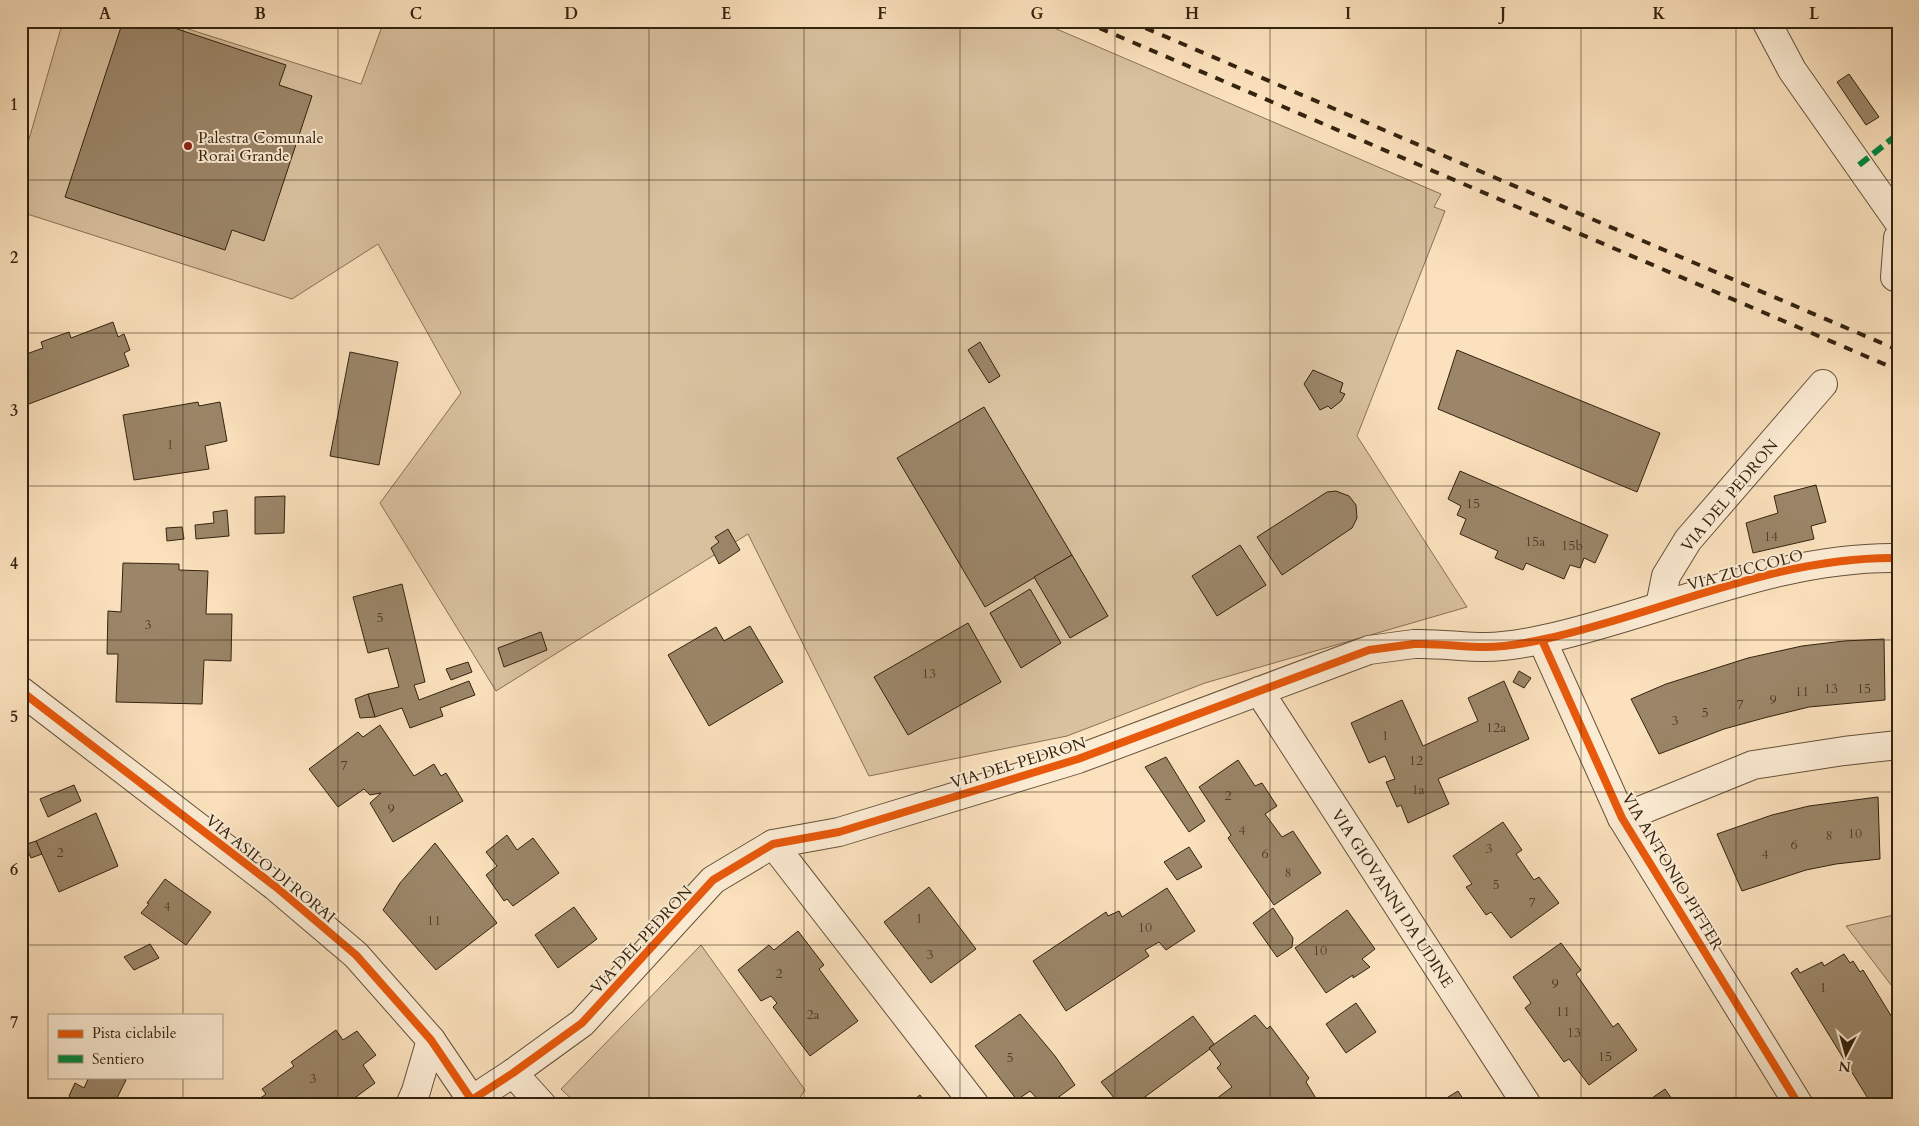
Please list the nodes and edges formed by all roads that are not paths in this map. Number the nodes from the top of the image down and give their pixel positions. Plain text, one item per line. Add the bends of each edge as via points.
1 (1766, 21) edge
2 (1898, 221) edge
3 (1898, 238) edge
4 (1895, 277) dead end
5 (1823, 384) dead end
6 (1898, 558) edge
7 (1660, 606) junction
8 (1542, 640) junction
9 (21, 691) edge
10 (1259, 691) junction
11 (1898, 746) edge
12 (1622, 818) junction
13 (773, 844) junction
14 (430, 1040) junction
15 (513, 1073) junction
16 (467, 1102) edge
17 (410, 1105) edge
18 (542, 1105) edge
19 (975, 1105) edge
20 (1527, 1105) edge
21 (1799, 1105) edge

1 - 2 street via 1792,70
3 - 4 street
5 - 7 street, VIA DEL PEDRON via 1688,540 1666,576
6 - 7 street, VIA ZUCCOLO via 1868,558 1790,569
7 - 8 street, VIA DEL PEDRON
8 - 10 street, VIA DEL PEDRON via 1487,647 1415,644 1368,650
8 - 12 street, VIA ANTONIO PITTER
9 - 14 street, VIA ASILO DI RORAI via 298,906 356,955
10 - 13 street, VIA DEL PEDRON via 1078,759 838,832
10 - 20 street, VIA GIOVANNI DA UDINE
11 - 12 street via 1752,765
12 - 21 street, VIA ANTONIO PITTER
13 - 15 street, VIA DEL PEDRON via 714,880 582,1023
13 - 19 street
14 - 16 street, VIA ASILO DI RORAI
14 - 17 street
15 - 16 street, VIA DEL PEDRON
15 - 18 street

